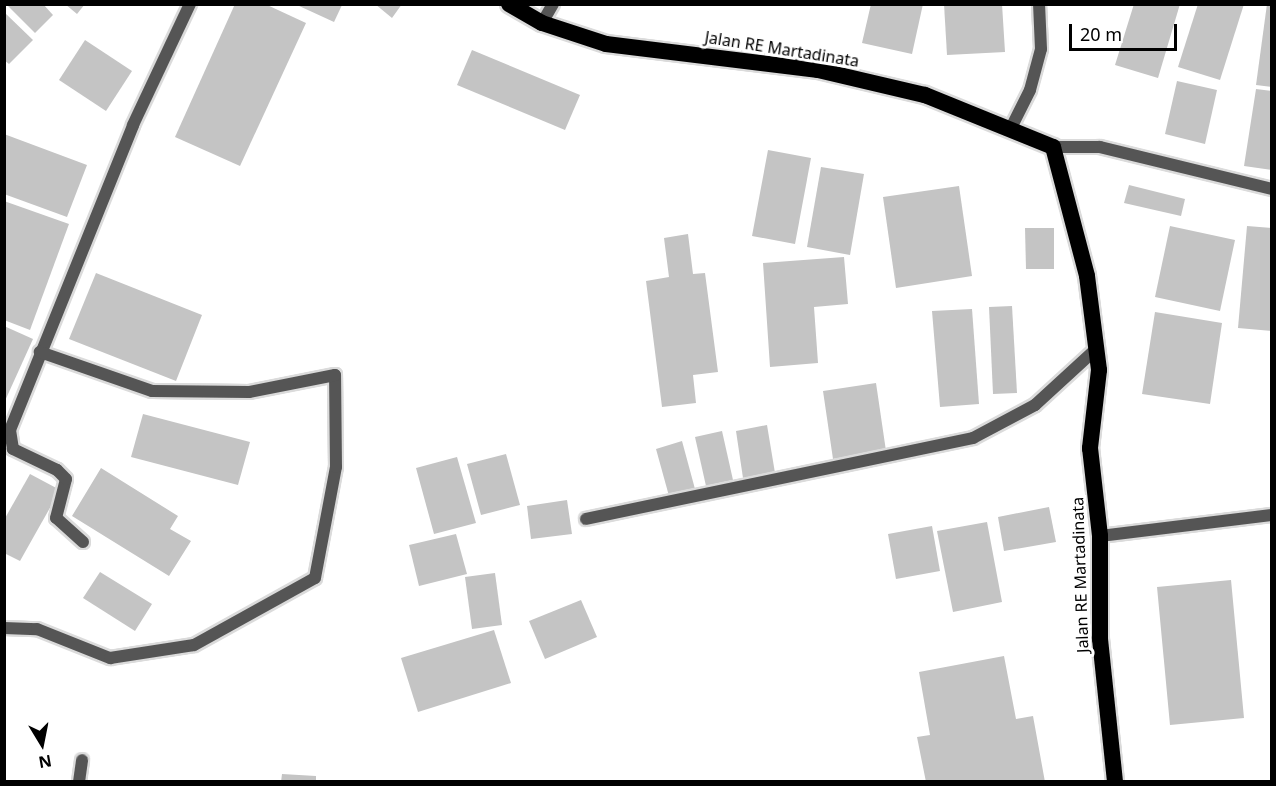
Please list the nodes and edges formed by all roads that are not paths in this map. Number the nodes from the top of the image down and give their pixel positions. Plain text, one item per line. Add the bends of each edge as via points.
1 (190, 4) edge
2 (509, 4) edge
3 (553, 4) edge
4 (1039, 4) edge
5 (542, 23) junction
6 (1011, 129) junction
7 (1053, 147) junction
8 (1272, 189) edge
9 (1095, 350) junction
10 (40, 352) junction
11 (7, 447) edge
12 (1272, 515) edge
13 (586, 519) dead end
14 (1100, 536) junction
15 (83, 542) dead end
16 (4, 628) edge
17 (82, 760) dead end
18 (79, 782) edge
19 (1115, 782) edge

1 - 10 street via 133,125
2 - 5 highway, Jalan RE Martadinata
3 - 5 street
4 - 6 street via 1041,49 1030,90
5 - 6 highway, Jalan RE Martadinata via 606,44 829,72 925,95
6 - 7 highway, Jalan RE Martadinata
7 - 8 street via 1100,147
7 - 9 highway, Jalan RE Martadinata via 1087,276
9 - 13 street via 1035,405 973,438
9 - 14 highway, Jalan RE Martadinata via 1099,370 1090,448
10 - 11 street via 13,420
10 - 16 street via 152,391 249,392 334,375 336,467 315,578 194,645 110,658 37,629
11 - 15 street via 57,470 66,479 56,518
12 - 14 street
14 - 19 highway, Jalan RE Martadinata via 1097,607
17 - 18 street

